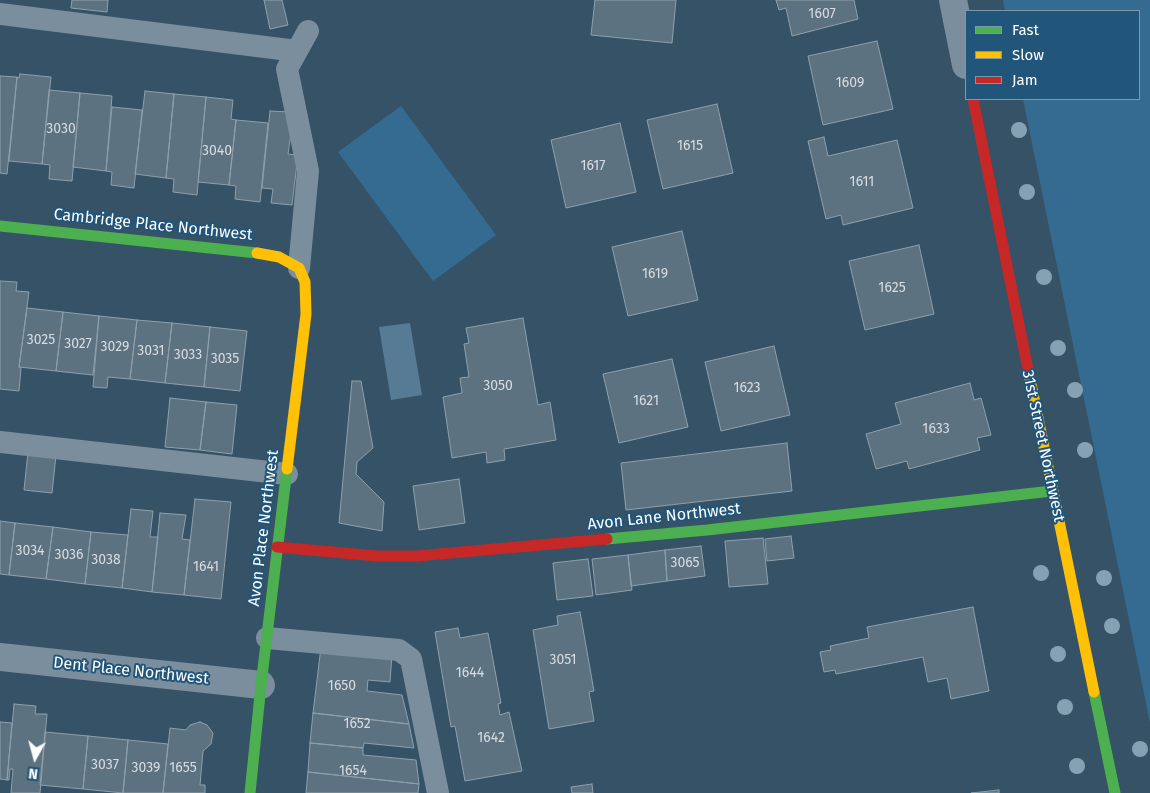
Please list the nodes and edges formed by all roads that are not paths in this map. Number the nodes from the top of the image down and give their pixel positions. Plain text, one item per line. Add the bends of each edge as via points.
1 (953, 0) edge
2 (0, 14) edge
3 (308, 31) dead end
4 (297, 51) junction
5 (965, 60) edge
6 (973, 100) edge
7 (0, 226) edge
8 (298, 268) junction
9 (0, 442) edge
10 (287, 474) junction
11 (1052, 491) junction
12 (278, 547) junction
13 (267, 638) junction
14 (0, 657) edge
15 (261, 685) junction
16 (250, 793) edge
17 (438, 793) edge
18 (1115, 793) edge

1 - 5 street
2 - 4 lane
3 - 4 lane
4 - 8 lane via 287,69 308,171
6 - 11 street, 31st Street Northwest
7 - 8 street, Cambridge Place Northwest via 260,252 279,257
8 - 10 street, Avon Place Northwest via 305,282 306,314
9 - 10 lane
10 - 12 street, Avon Place Northwest
11 - 12 street, Avon Lane Northwest via 717,528 417,556 376,556
11 - 18 street, 31st Street Northwest
12 - 13 street, Avon Place Northwest
13 - 15 street, Avon Place Northwest
13 - 17 lane via 399,650 411,659
14 - 15 street, Dent Place Northwest
15 - 16 street, Avon Place Northwest

